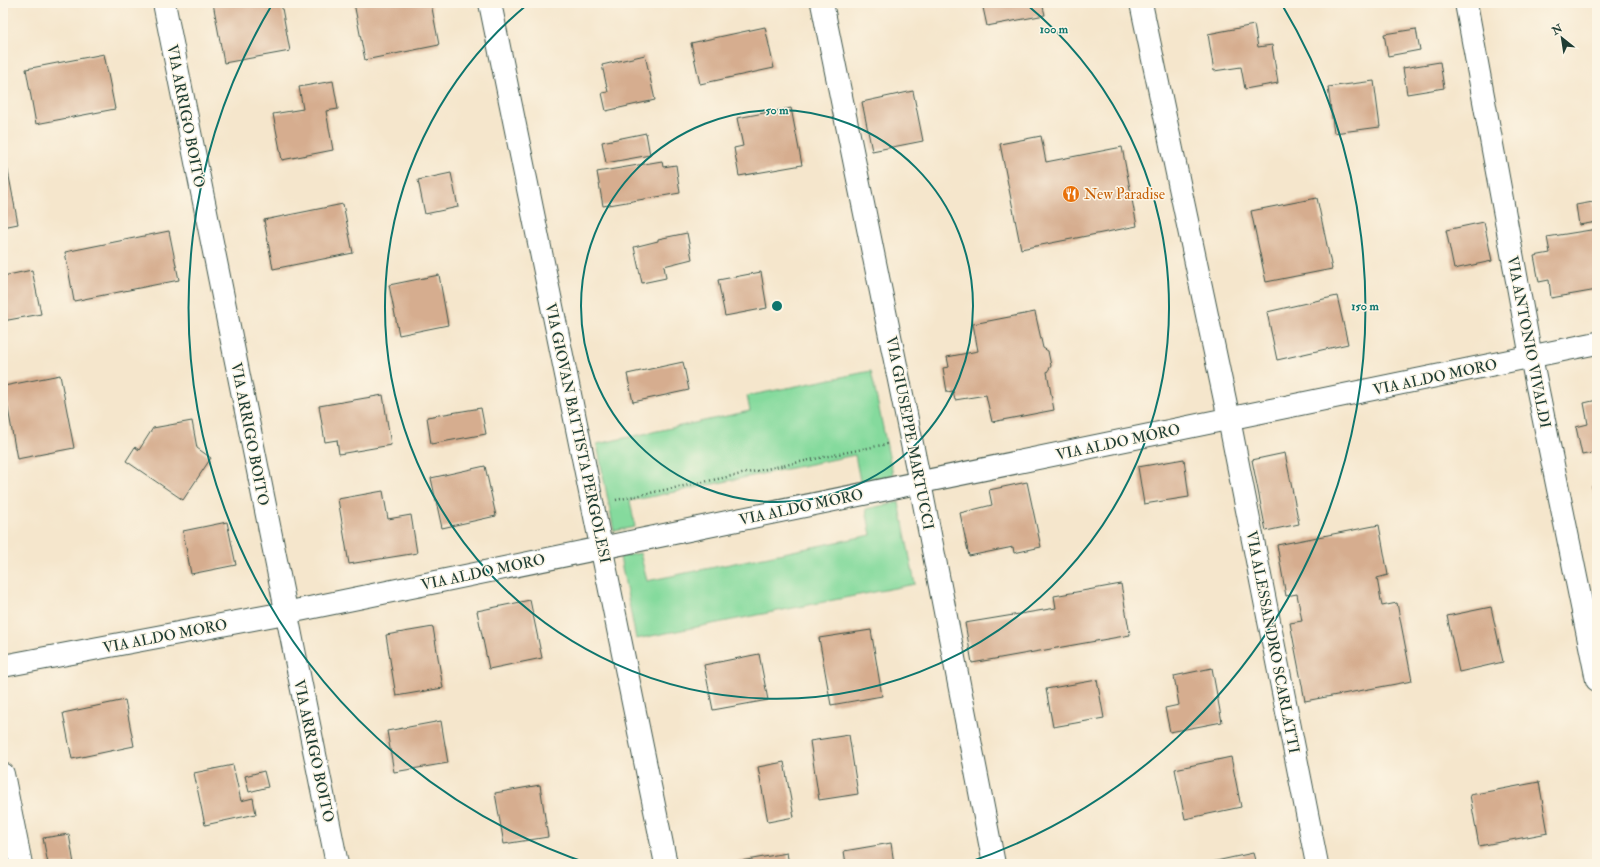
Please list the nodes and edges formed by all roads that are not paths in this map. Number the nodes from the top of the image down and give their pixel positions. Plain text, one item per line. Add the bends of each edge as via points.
1 (164, 3) edge
2 (490, 3) edge
3 (822, 3) edge
4 (1141, 3) edge
5 (1466, 3) edge
6 (1597, 343) edge
7 (1531, 357) junction
8 (1229, 419) junction
9 (920, 483) junction
10 (602, 548) junction
11 (285, 613) junction
12 (3, 666) edge
13 (1597, 680) edge
14 (3, 774) edge
15 (21, 864) edge
16 (337, 864) edge
17 (666, 864) edge
18 (994, 864) edge
19 (1317, 864) edge

1 - 11 street, VIA ARRIGO BOITO
2 - 10 street, VIA GIOVAN BATTISTA PERGOLESI
3 - 9 street, VIA GIUSEPPE MARTUCCI
4 - 8 street, VIA ALESSANDRO SCARLATTI
5 - 7 street, VIA ANTONIO VIVALDI
6 - 7 street, VIA ALDO MORO
7 - 8 street, VIA ALDO MORO
7 - 13 street, VIA ANTONIO VIVALDI
8 - 9 street, VIA ALDO MORO
8 - 19 street, VIA ALESSANDRO SCARLATTI
9 - 10 street, VIA ALDO MORO
9 - 18 street, VIA GIUSEPPE MARTUCCI
10 - 11 street, VIA ALDO MORO
10 - 17 street, VIA GIOVAN BATTISTA PERGOLESI
11 - 12 street, VIA ALDO MORO
11 - 16 street, VIA ARRIGO BOITO
14 - 15 street

